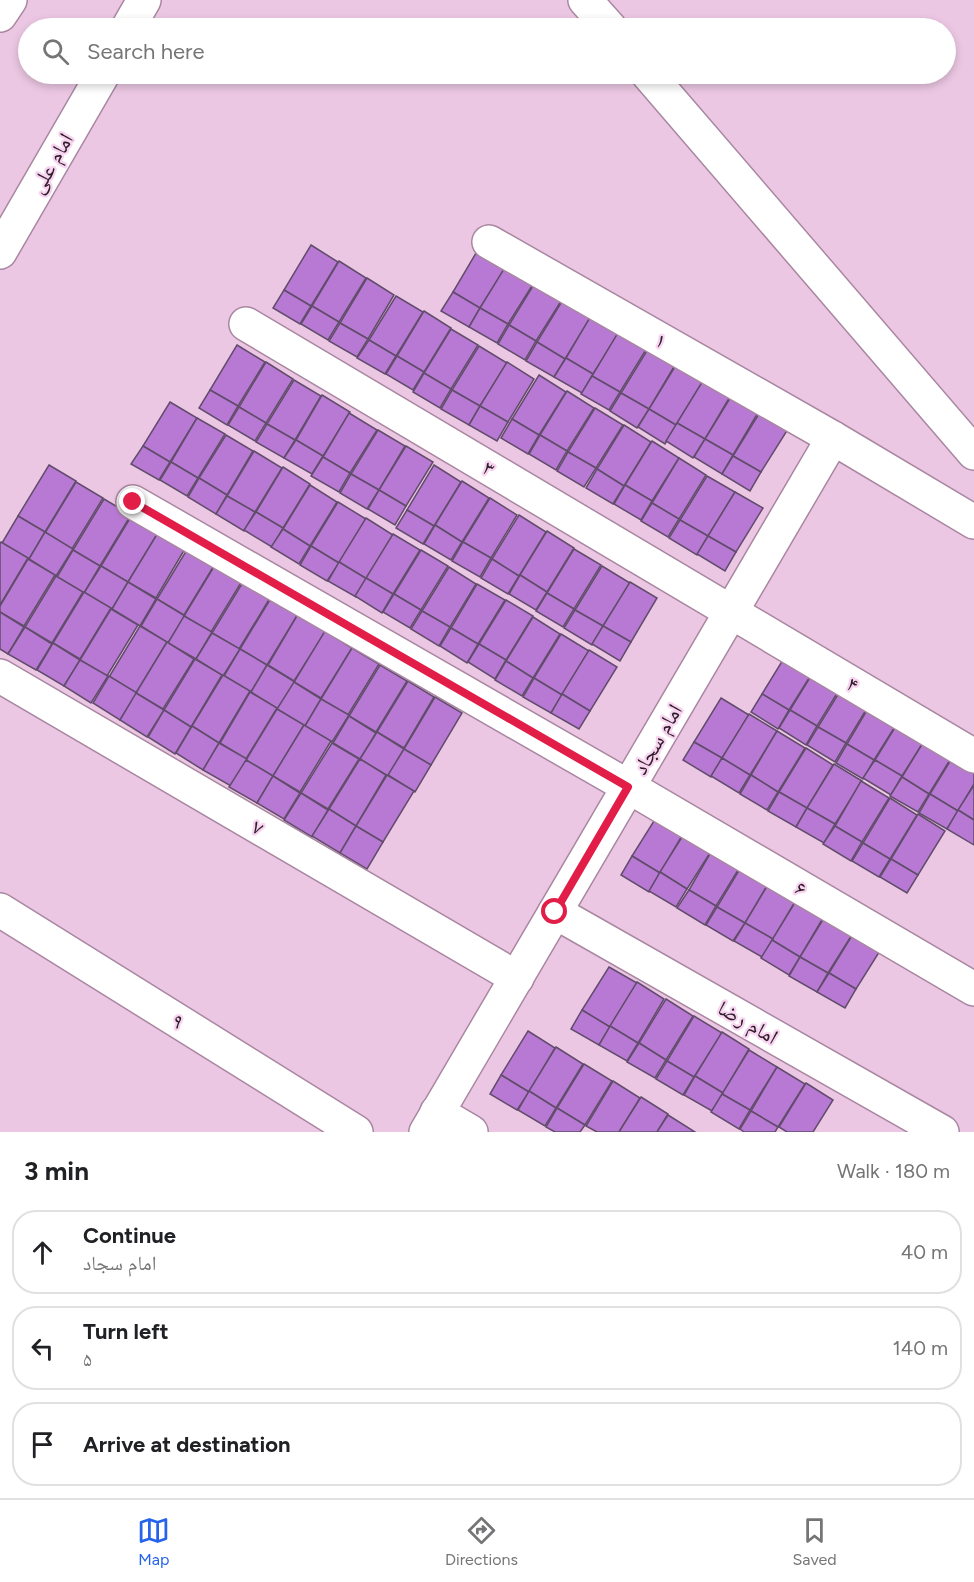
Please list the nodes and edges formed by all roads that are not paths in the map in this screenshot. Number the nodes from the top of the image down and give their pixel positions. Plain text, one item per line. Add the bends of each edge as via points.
1 (10, 0) edge
2 (144, 0) edge
3 (585, 0) edge
4 (0, 15) edge
5 (134, 18) edge
6 (601, 18) edge
7 (97, 84) edge
8 (657, 84) edge
9 (489, 242) dead end
10 (0, 252) edge
11 (246, 324) dead end
12 (833, 438) junction
13 (974, 453) edge
14 (133, 502) dead end
15 (974, 522) edge
16 (732, 611) junction
17 (0, 676) edge
18 (974, 756) edge
19 (628, 787) junction
20 (0, 910) edge
21 (555, 912) junction
22 (517, 978) junction
23 (974, 989) edge
24 (432, 1122) edge
25 (356, 1132) edge
26 (471, 1132) edge
27 (942, 1132) edge

1 - 4 street
2 - 5 street
3 - 6 street
7 - 10 street, امام علی
8 - 13 street
9 - 12 street, ۱
11 - 16 street, ۳
12 - 15 street, ۱
12 - 16 street, امام سجاد
14 - 19 street, ۶
16 - 18 street, ۴
16 - 19 street, امام سجاد
17 - 22 street, ۷
19 - 21 street, امام سجاد
19 - 23 street, ۶
20 - 25 street, ۹
21 - 22 street, امام سجاد
21 - 27 street, امام رضا
22 - 24 street, امام سجاد
24 - 26 street

